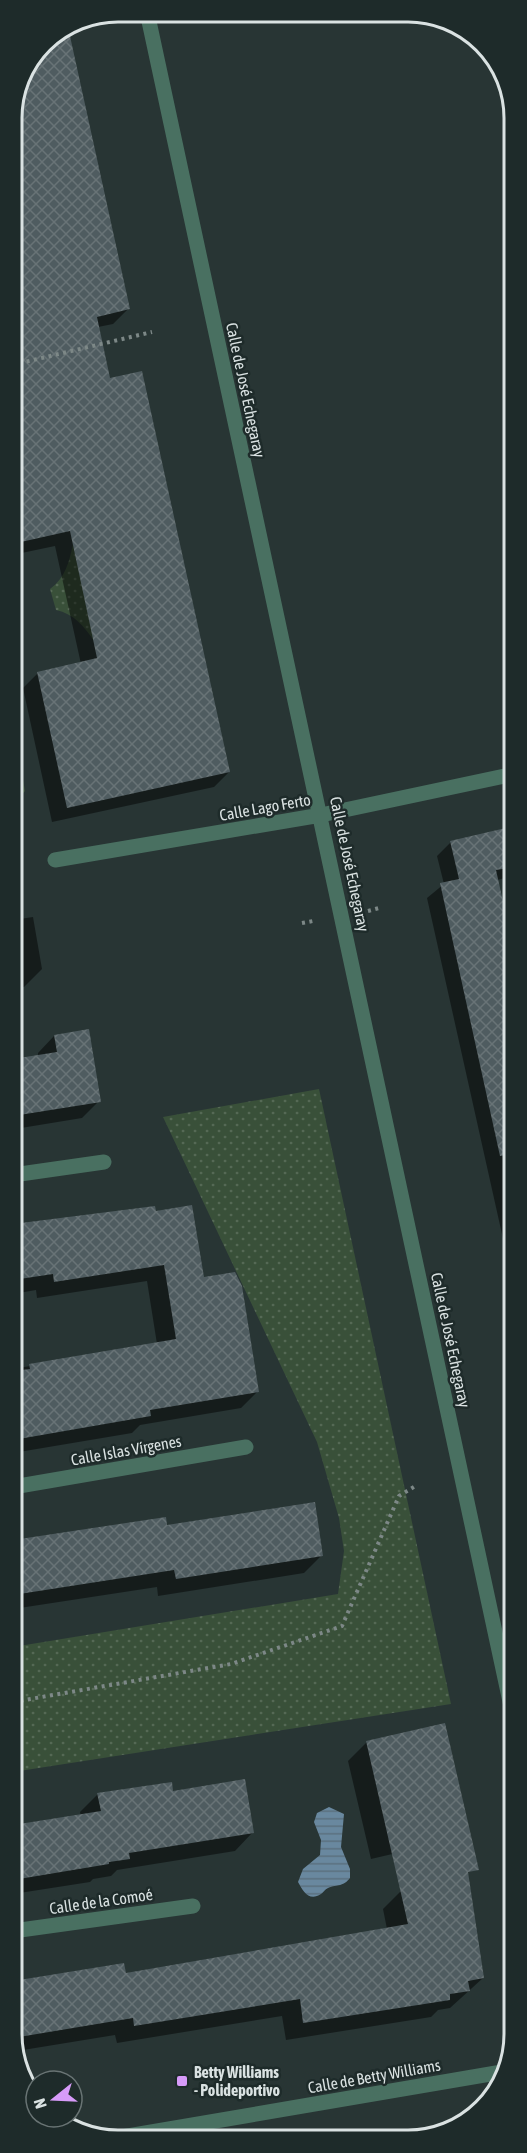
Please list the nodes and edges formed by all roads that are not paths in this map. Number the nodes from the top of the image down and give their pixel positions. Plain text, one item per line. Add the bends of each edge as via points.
1 (149, 22) edge
2 (504, 776) edge
3 (321, 815) junction
4 (55, 860) dead end
5 (104, 1162) dead end
6 (22, 1174) edge
7 (246, 1448) dead end
8 (22, 1485) edge
9 (504, 1673) edge
10 (193, 1906) dead end
11 (22, 1930) edge
12 (496, 2073) edge
13 (163, 2130) edge

1 - 3 street, Calle de José Echegaray via 295,710
2 - 3 street, Calle Lago Ferto
3 - 4 street, Calle Lago Ferto
3 - 9 street, Calle de José Echegaray
5 - 6 street
7 - 8 street, Calle Islas Vírgenes
10 - 11 street, Calle de la Comoé
12 - 13 street, Calle de Betty Williams

